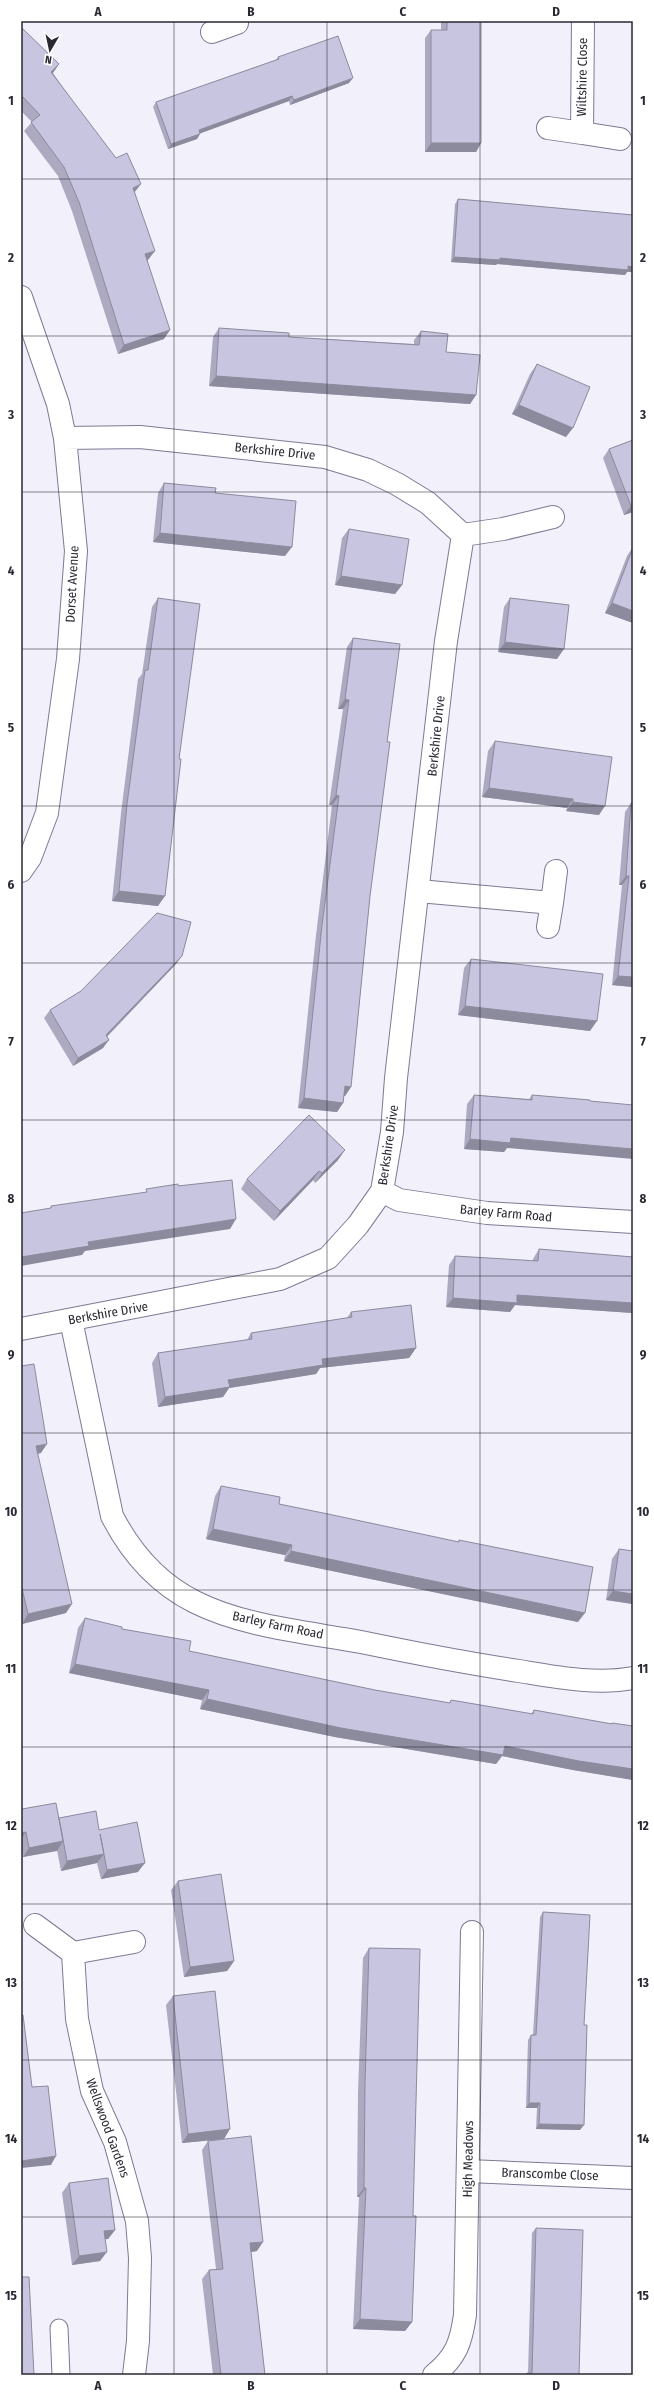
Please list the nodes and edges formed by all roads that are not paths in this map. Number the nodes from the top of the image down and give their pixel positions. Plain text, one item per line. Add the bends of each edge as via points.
1 (583, 21) edge
2 (239, 22) edge
3 (212, 32) dead end
4 (548, 128) dead end
5 (582, 133) junction
6 (620, 139) dead end
7 (21, 296) edge
8 (65, 438) junction
9 (553, 517) dead end
10 (463, 535) junction
11 (21, 871) edge
12 (556, 871) dead end
13 (419, 891) junction
14 (552, 903) junction
15 (548, 927) dead end
16 (382, 1191) junction
17 (633, 1222) edge
18 (71, 1320) junction
19 (21, 1329) edge
20 (633, 1678) edge
21 (35, 1925) dead end
22 (472, 1932) dead end
23 (134, 1942) dead end
24 (73, 1953) junction
25 (468, 2171) junction
26 (633, 2178) edge
27 (59, 2328) dead end
28 (61, 2375) edge
29 (134, 2375) edge
30 (434, 2375) edge

1 - 5 street, Wiltshire Close
2 - 3 street
4 - 5 street, Wiltshire Close
5 - 6 street, Wiltshire Close
7 - 8 street, Dorset Avenue via 58,404
8 - 10 street, Berkshire Drive via 140,437 325,457 368,470 397,484 428,503
8 - 11 street, Dorset Avenue via 76,551 68,659 46,813 40,835
9 - 10 street
10 - 13 street, Berkshire Drive via 446,641
12 - 14 street
13 - 14 street
13 - 16 street, Berkshire Drive via 396,1078 392,1132
14 - 15 street
16 - 17 street, Barley Farm Road via 399,1200 487,1213
16 - 18 street, Berkshire Drive via 358,1225 328,1258 280,1279
18 - 19 street, Berkshire Drive
18 - 20 street, Barley Farm Road via 112,1516 125,1542 144,1563 195,1602 241,1619 466,1663 563,1678
21 - 24 street
22 - 25 street, High Meadows
23 - 24 street
24 - 29 street, Wellswood Gardens via 77,2019 92,2091 115,2142 137,2221 140,2258
25 - 26 street, Branscombe Close
25 - 30 street, High Meadows via 465,2315 461,2340 448,2364
27 - 28 lane

